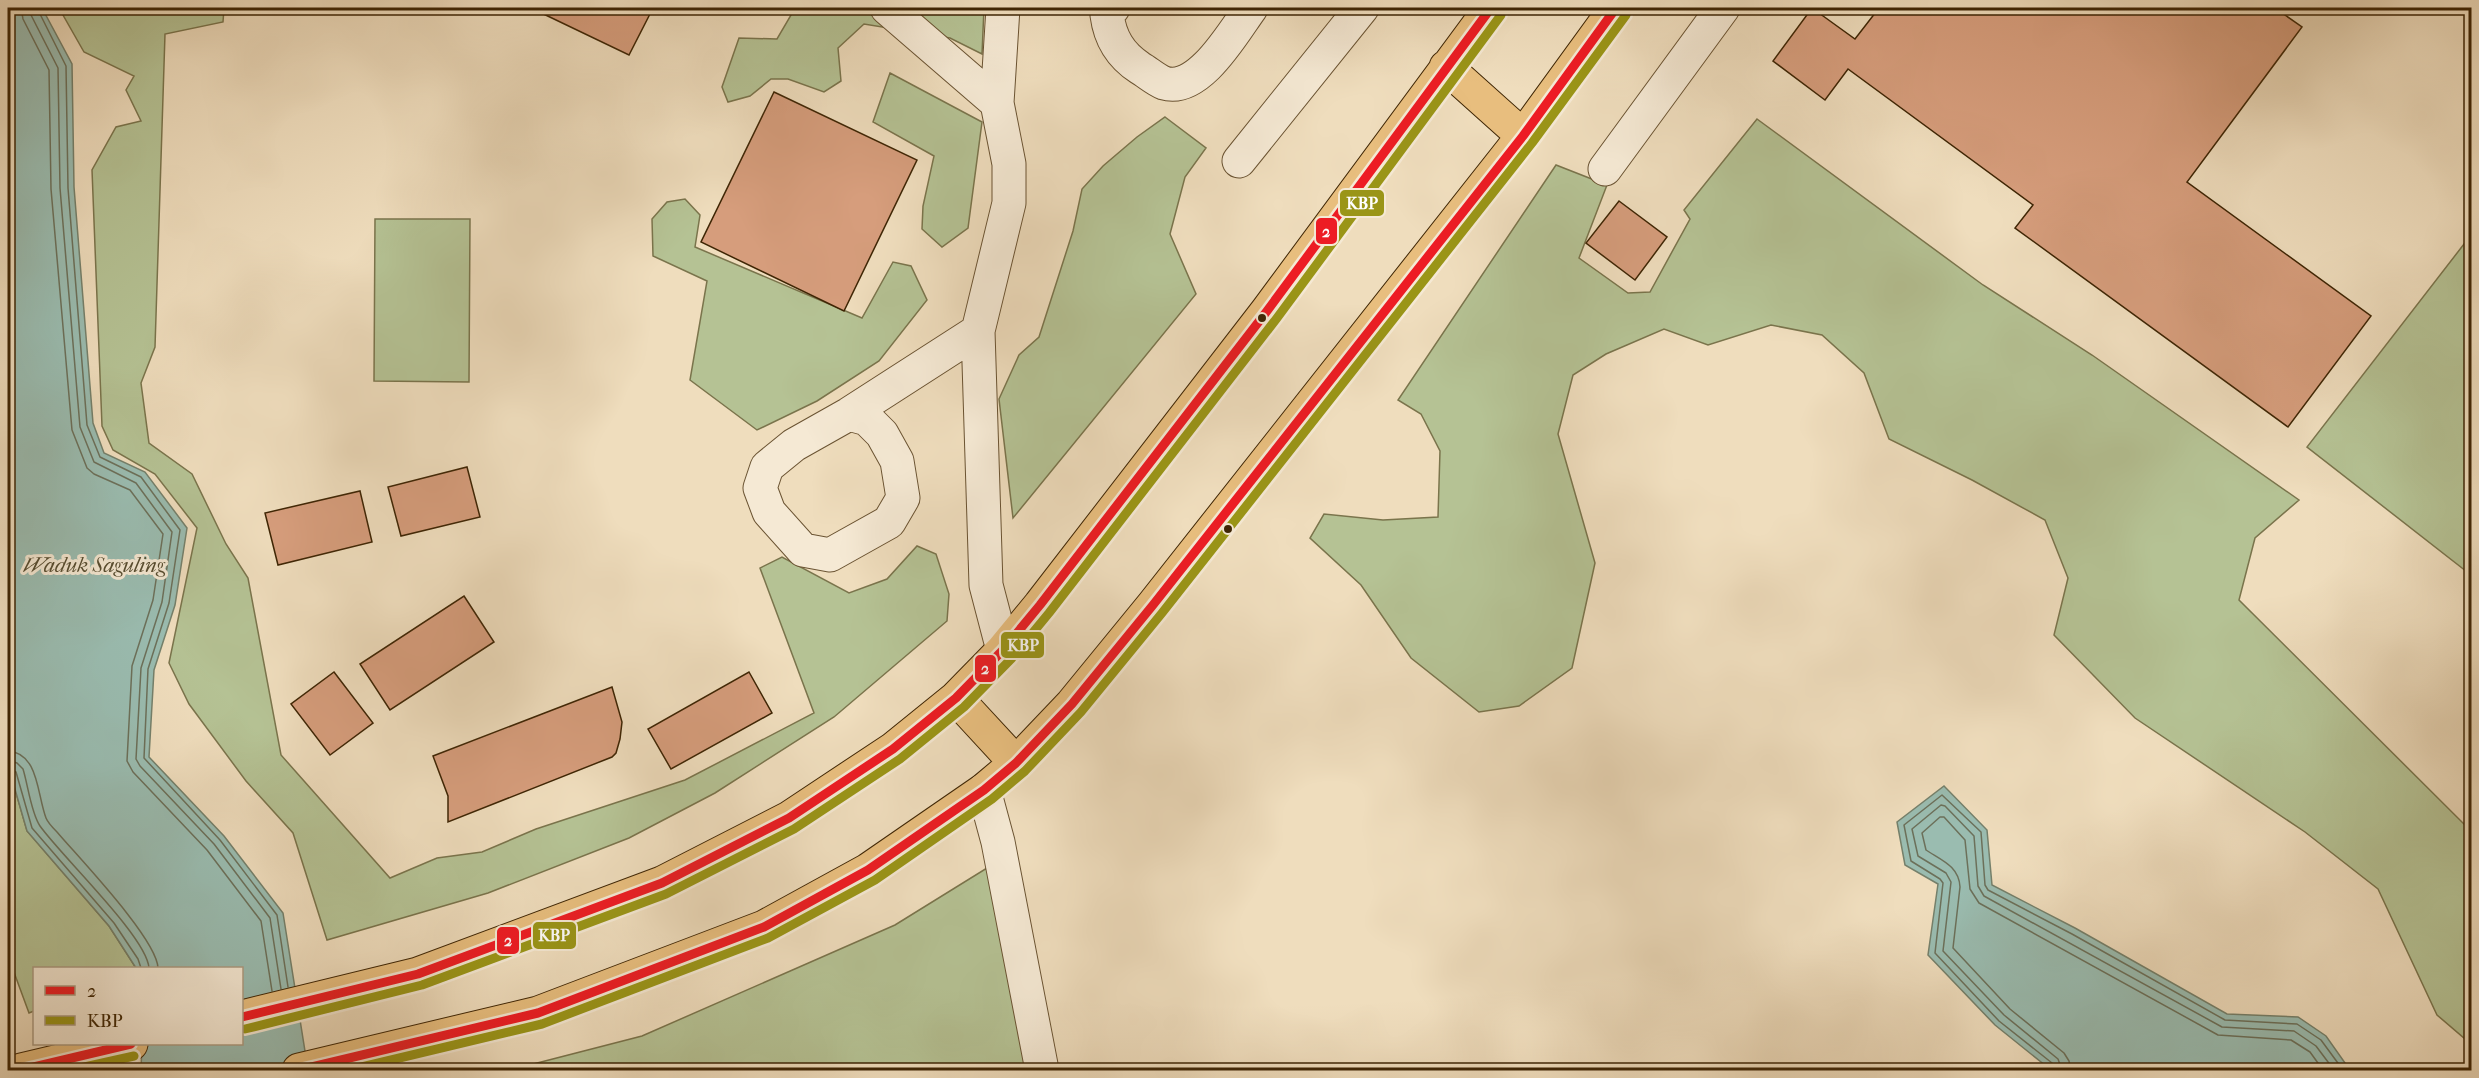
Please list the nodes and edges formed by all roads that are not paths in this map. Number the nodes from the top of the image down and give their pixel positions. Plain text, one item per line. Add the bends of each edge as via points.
1 (887, 8) edge
2 (1003, 8) edge
3 (1113, 8) edge
4 (1251, 8) edge
5 (1362, 8) edge
6 (1491, 8) edge
7 (1616, 8) edge
8 (1723, 8) edge
9 (1446, 67) junction
10 (998, 103) junction
11 (1523, 136) junction
12 (1239, 161) dead end
13 (1605, 169) dead end
14 (978, 331) junction
15 (849, 414) junction
16 (1003, 650) junction
17 (956, 698) junction
18 (1016, 763) junction
19 (984, 790) junction
20 (243, 1017) edge
21 (127, 1045) edge
22 (21, 1071) edge
23 (299, 1071) edge
24 (1042, 1071) edge

1 - 10 street
2 - 10 street
3 - 4 street via 1107,15 1110,32 1125,59 1165,83 1181,82 1209,67
5 - 12 street
6 - 9 main road
7 - 11 main road
8 - 13 street
9 - 11 main road
9 - 16 main road via 1267,311
10 - 14 street via 1009,164 1009,203
11 - 18 main road via 1153,605 1072,704
14 - 15 street
14 - 16 street via 986,585
15 - 15 street via 867,419 882,434 897,461 903,498 889,522 830,555 803,550 769,512 760,488 767,467 794,445
16 - 17 main road
17 - 18 main road
17 - 20 main road via 893,749 789,818 662,883 418,974
18 - 19 main road
19 - 23 main road via 868,870 764,927 538,1013
19 - 24 street via 998,842
21 - 22 main road

